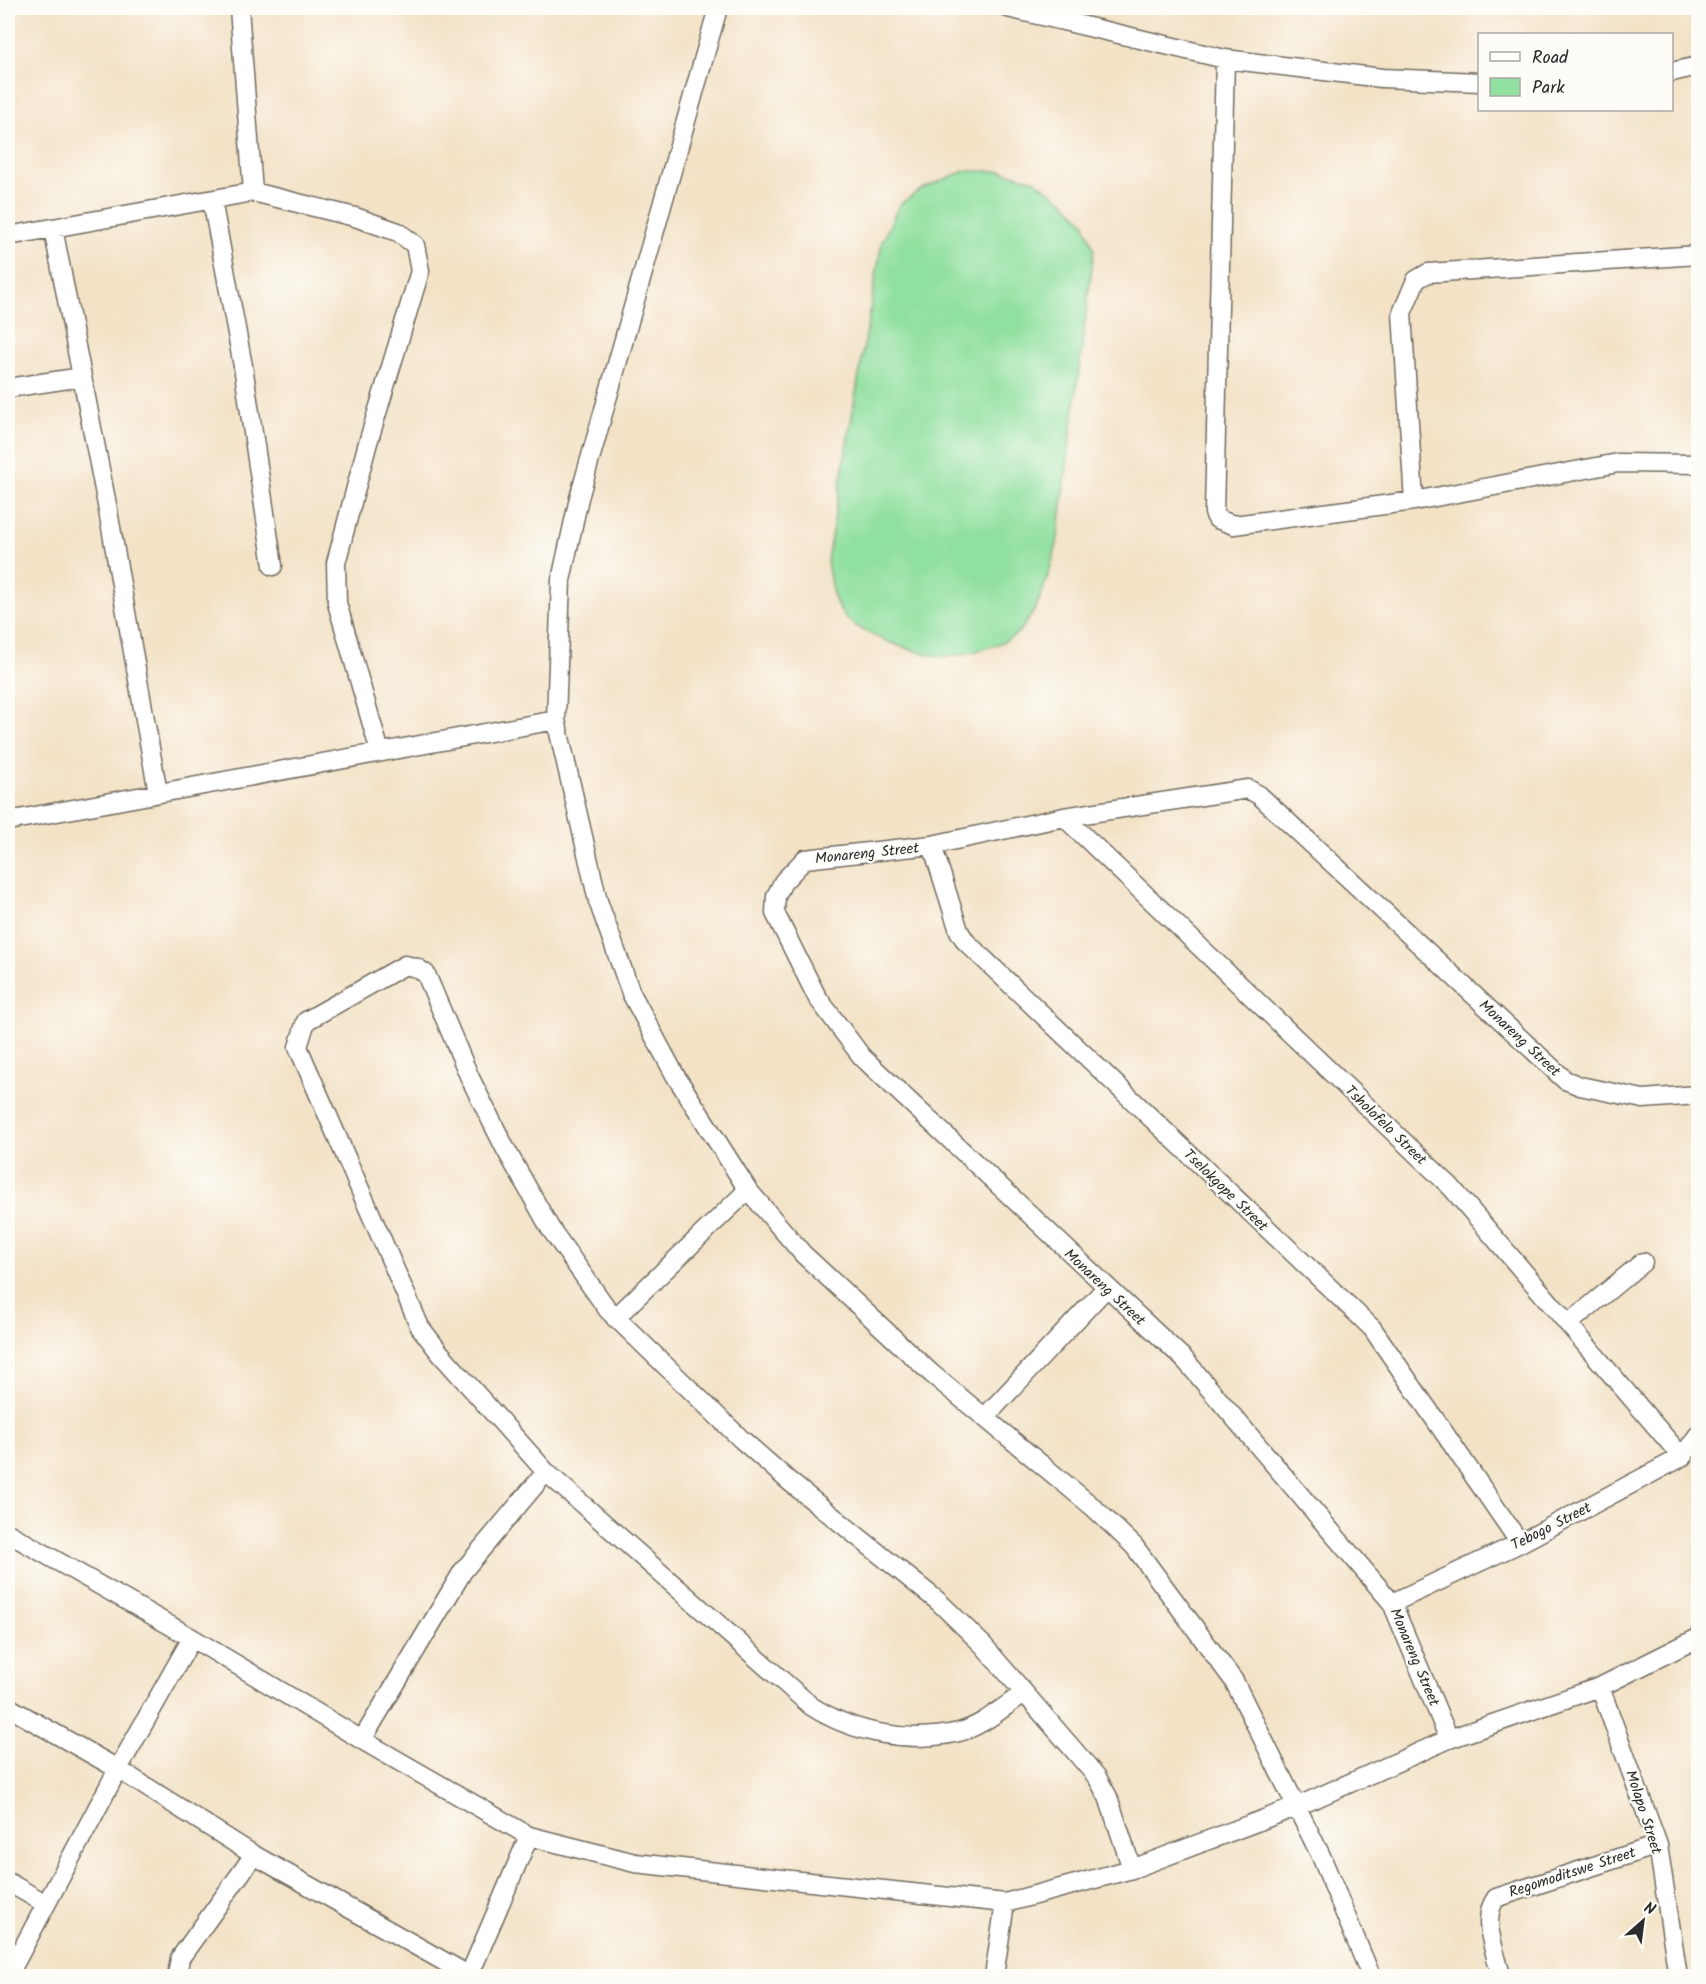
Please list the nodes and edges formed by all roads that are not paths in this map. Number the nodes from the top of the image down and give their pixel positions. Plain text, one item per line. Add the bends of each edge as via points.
1 (239, 8) edge
2 (718, 8) edge
3 (1008, 8) edge
4 (1225, 59) junction
5 (1698, 66) edge
6 (1673, 72) edge
7 (1478, 82) edge
8 (253, 192) junction
9 (212, 200) junction
10 (53, 228) junction
11 (8, 236) edge
12 (1698, 255) edge
13 (82, 376) junction
14 (8, 388) edge
15 (1698, 464) edge
16 (1414, 501) junction
17 (273, 566) dead end
18 (556, 720) junction
19 (380, 752) junction
20 (158, 793) junction
21 (1064, 817) junction
22 (8, 820) edge
23 (932, 845) junction
24 (1698, 1095) edge
25 (748, 1190) junction
26 (1643, 1262) dead end
27 (1106, 1288) junction
28 (615, 1318) junction
29 (1568, 1324) junction
30 (986, 1416) junction
31 (1698, 1436) edge
32 (1682, 1457) junction
33 (546, 1472) junction
34 (8, 1533) edge
35 (1520, 1543) junction
36 (1392, 1603) junction
37 (192, 1638) junction
38 (1698, 1638) edge
39 (1600, 1687) junction
40 (1023, 1694) junction
41 (8, 1707) edge
42 (1449, 1739) junction
43 (362, 1740) junction
44 (118, 1769) junction
45 (1296, 1807) junction
46 (529, 1836) junction
47 (1658, 1845) junction
48 (254, 1855) junction
49 (1132, 1869) junction
50 (8, 1882) edge
51 (1005, 1903) junction
52 (46, 1904) junction
53 (470, 1976) edge
54 (8, 1977) edge
55 (177, 1977) edge
56 (994, 1977) edge
57 (1371, 1977) edge
58 (1501, 1977) edge
59 (1678, 1977) edge

1 - 8 street
2 - 18 street via 579,498 561,580
3 - 4 street
4 - 7 street via 1382,78
4 - 16 street via 1214,513 1217,519 1234,525
5 - 6 street
8 - 9 street
8 - 19 street via 355,217 398,232 415,245 420,271 336,563 337,603
9 - 10 street
9 - 17 street via 243,366
10 - 11 street
10 - 13 street
12 - 16 street via 1428,273 1416,280 1402,313
13 - 14 street
13 - 20 street
15 - 16 street via 1618,463
18 - 19 street
18 - 25 street via 598,901 631,993 675,1075
19 - 20 street
20 - 22 street
21 - 23 street, Monareng Street
21 - 24 street, Monareng Street via 1248,789 1259,795 1565,1080 1643,1099
21 - 29 street, Tsholofelo Street via 1451,1187
23 - 27 street, Monareng Street via 805,859 783,882 776,896 775,913 817,997 862,1057
23 - 35 street, Tselokgope Street via 966,942 1372,1328
25 - 28 street
25 - 30 street via 803,1254 932,1374
26 - 29 street
27 - 30 street
27 - 36 street, Monareng Street via 1185,1360
28 - 33 street via 550,1228 505,1148 426,974 405,965 306,1021 298,1047 420,1327
28 - 40 street via 757,1454 939,1602 983,1645
29 - 32 street, Tsholofelo Street
30 - 45 street via 1134,1546 1234,1681
31 - 32 street, Tebogo Street
32 - 35 street, Tebogo Street
33 - 40 street via 811,1706 832,1720 880,1733 922,1736 959,1732
33 - 43 street via 463,1570
34 - 37 street
35 - 36 street, Tebogo Street
36 - 42 street, Monareng Street
37 - 43 street
37 - 44 street
38 - 39 street
39 - 42 street
39 - 47 street, Molapo Street
40 - 49 street via 1097,1777 1108,1797
41 - 44 street
42 - 45 street
43 - 46 street
44 - 48 street
44 - 52 street
45 - 49 street
45 - 57 street
46 - 51 street via 635,1863
46 - 53 street
47 - 58 street, Regomoditswe Street via 1496,1898 1488,1919
47 - 59 street, Molapo Street
48 - 53 street
48 - 55 street via 180,1958
49 - 51 street
50 - 52 street
51 - 56 street
52 - 54 street

